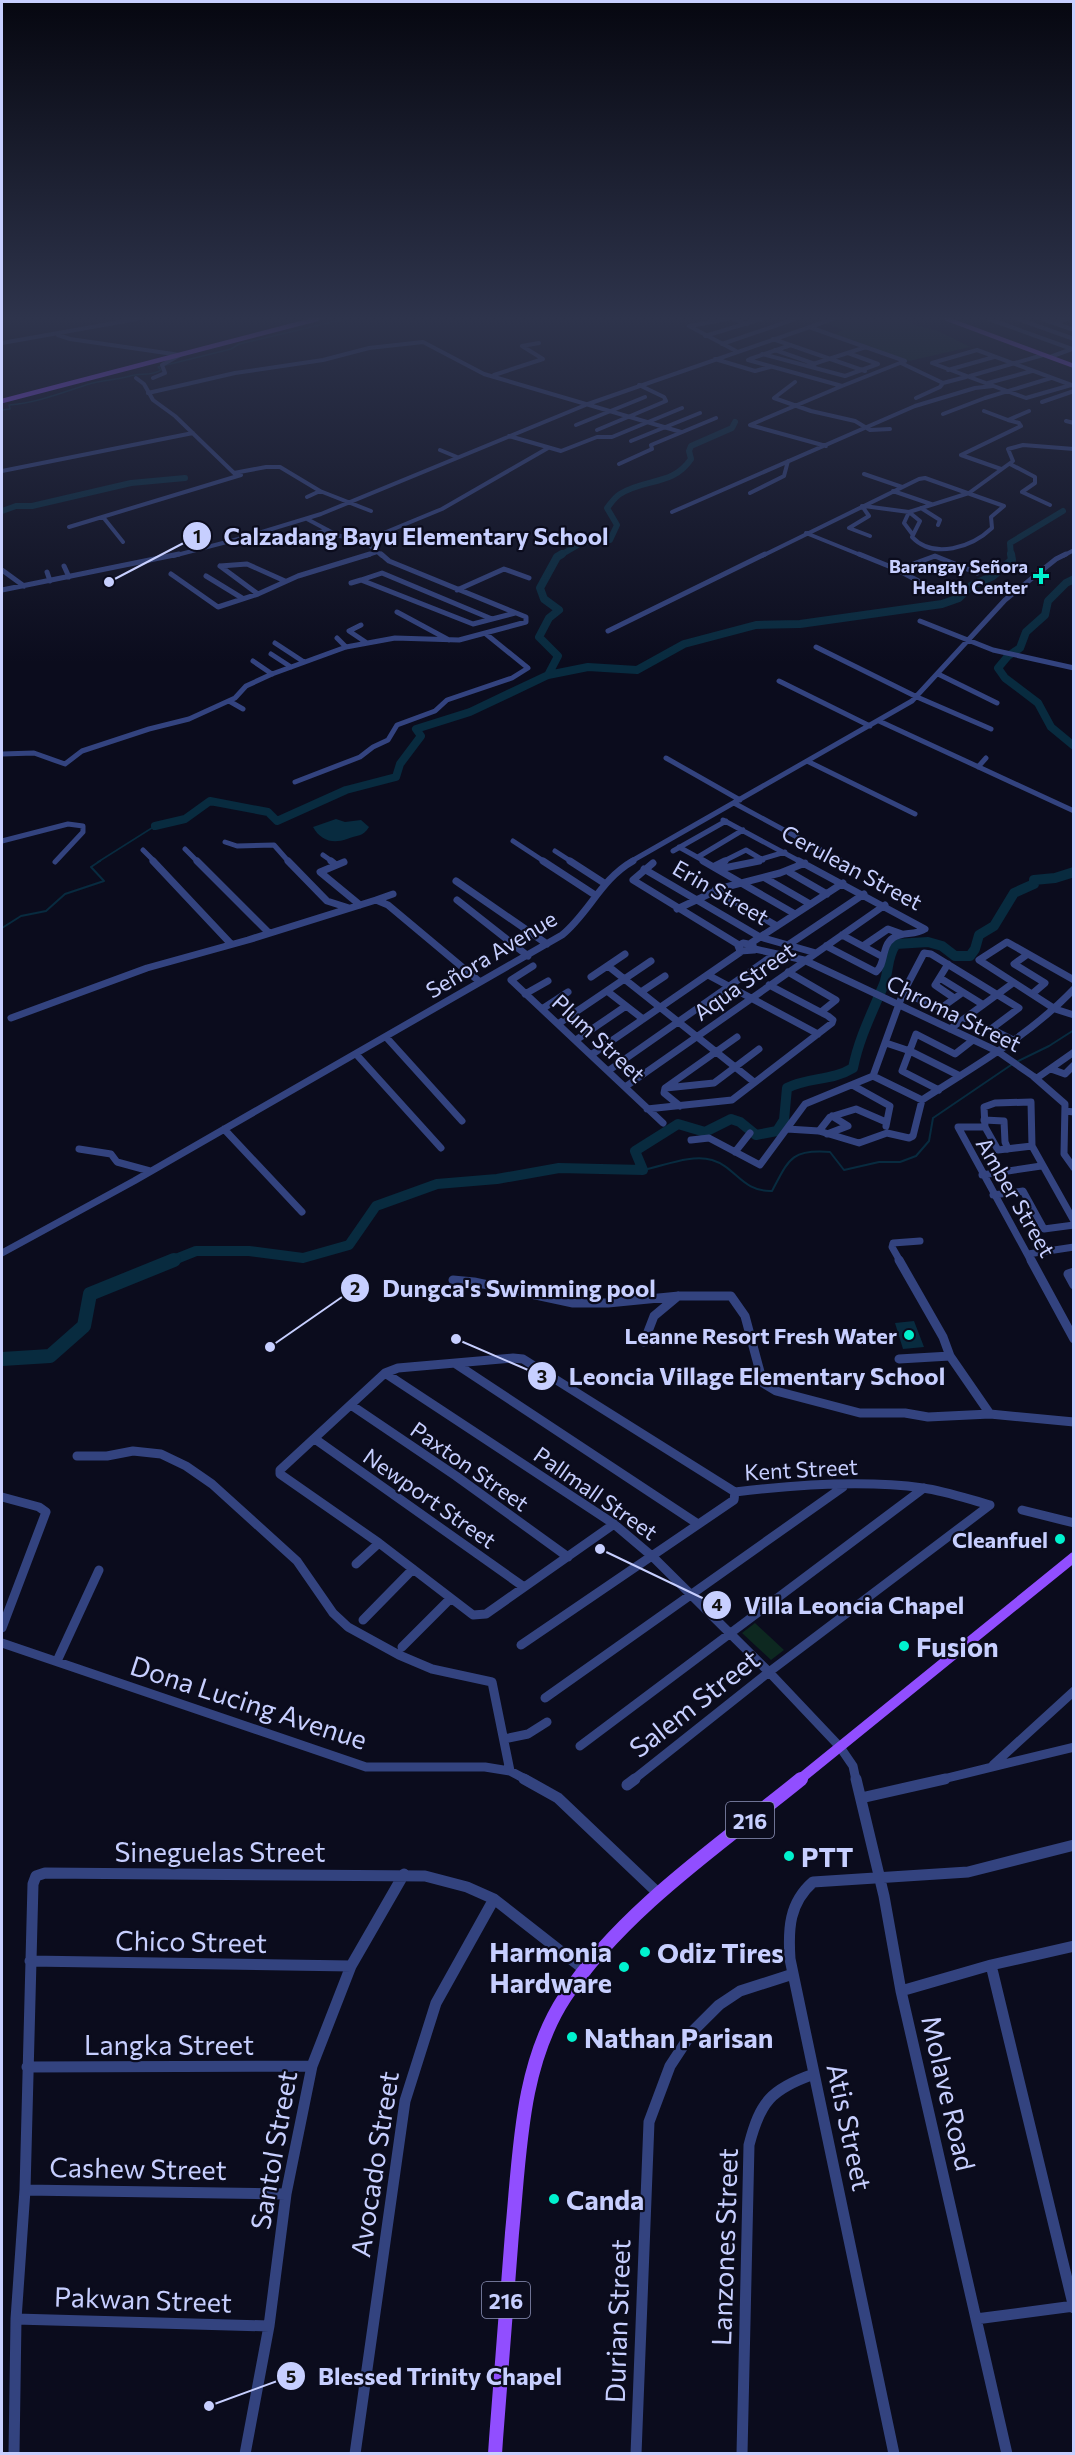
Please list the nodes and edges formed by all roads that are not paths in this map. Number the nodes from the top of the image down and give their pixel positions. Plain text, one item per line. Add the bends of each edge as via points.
1 (193, 433) edge
2 (190, 434) edge
3 (514, 434) edge
4 (620, 434) edge
5 (651, 434) edge
6 (677, 434) edge
7 (779, 434) edge
8 (856, 434) edge
9 (1005, 434) edge
10 (508, 436) junction
11 (631, 441) dead end
12 (826, 446) junction
13 (548, 448) junction
14 (1074, 449) edge
15 (440, 450) dead end
16 (457, 457) junction
17 (788, 462) junction
18 (619, 464) dead end
19 (1010, 464) junction
20 (1001, 469) junction
21 (2, 471) edge
22 (245, 472) junction
23 (864, 474) dead end
24 (902, 487) junction
25 (320, 491) junction
26 (893, 491) junction
27 (750, 493) dead end
28 (969, 493) junction
29 (307, 497) dead end
30 (351, 502) junction
31 (931, 504) junction
32 (1050, 504) dead end
33 (863, 506) junction
34 (921, 508) junction
35 (371, 511) dead end
36 (672, 512) dead end
37 (909, 512) junction
38 (103, 517) junction
39 (307, 519) junction
40 (938, 525) dead end
41 (69, 527) dead end
42 (328, 530) junction
43 (806, 533) junction
44 (913, 535) junction
45 (870, 536) dead end
46 (123, 542) dead end
47 (284, 542) dead end
48 (362, 542) junction
49 (1074, 550) edge
50 (377, 552) junction
51 (64, 566) dead end
52 (78, 567) dead end
53 (2, 570) edge
54 (375, 570) dead end
55 (897, 570) junction
56 (47, 572) dead end
57 (382, 573) junction
58 (977, 573) dead end
59 (80, 574) junction
60 (171, 574) dead end
61 (206, 576) dead end
62 (69, 577) junction
63 (529, 578) dead end
64 (361, 580) junction
65 (50, 581) junction
66 (285, 581) junction
67 (351, 583) dead end
68 (24, 586) junction
69 (2, 590) edge
70 (935, 590) dead end
71 (459, 591) junction
72 (258, 594) junction
73 (242, 598) junction
74 (446, 599) junction
75 (430, 607) junction
76 (397, 612) dead end
77 (515, 613) junction
78 (492, 619) junction
79 (920, 621) dead end
80 (361, 625) dead end
81 (609, 631) dead end
82 (486, 634) junction
83 (337, 638) dead end
84 (450, 640) junction
85 (968, 642) junction
86 (275, 643) dead end
87 (367, 643) junction
88 (346, 646) junction
89 (816, 647) dead end
90 (271, 654) dead end
91 (254, 661) dead end
92 (304, 662) junction
93 (291, 667) junction
94 (1074, 668) edge
95 (272, 674) junction
96 (938, 675) junction
97 (779, 681) dead end
98 (917, 697) junction
99 (229, 701) junction
100 (998, 703) dead end
101 (243, 709) dead end
102 (879, 721) junction
103 (870, 726) junction
104 (991, 729) dead end
105 (2, 754) edge
106 (666, 758) dead end
107 (986, 758) dead end
108 (809, 762) junction
109 (978, 767) junction
110 (295, 782) dead end
111 (737, 802) junction
112 (1074, 811) edge
113 (915, 814) dead end
114 (743, 830) junction
115 (2, 841) edge
116 (225, 842) dead end
117 (513, 842) dead end
118 (185, 849) dead end
119 (142, 850) dead end
120 (555, 851) dead end
121 (785, 852) junction
122 (323, 855) dead end
123 (698, 857) junction
124 (763, 860) junction
125 (55, 862) dead end
126 (345, 862) dead end
127 (653, 863) dead end
128 (806, 863) junction
129 (848, 865) dead end
130 (336, 866) junction
131 (717, 868) junction
132 (644, 869) junction
133 (789, 872) junction
134 (765, 878) junction
135 (456, 880) dead end
136 (738, 882) junction
137 (604, 883) junction
138 (843, 883) junction
139 (715, 891) junction
140 (393, 894) dead end
141 (827, 894) junction
142 (864, 894) junction
143 (595, 895) junction
144 (696, 899) junction
145 (376, 900) junction
146 (457, 900) dead end
147 (810, 904) junction
148 (360, 905) junction
149 (885, 905) junction
150 (351, 909) junction
151 (677, 909) junction
152 (795, 914) junction
153 (777, 926) junction
154 (269, 933) junction
155 (902, 934) junction
156 (842, 935) junction
157 (760, 937) junction
158 (231, 944) junction
159 (547, 944) junction
160 (788, 945) junction
161 (753, 946) junction
162 (826, 946) junction
163 (863, 946) junction
164 (740, 948) junction
165 (816, 953) junction
166 (625, 954) dead end
167 (775, 954) junction
168 (1028, 954) junction
169 (528, 956) junction
170 (883, 957) junction
171 (804, 960) junction
172 (651, 961) dead end
173 (948, 964) junction
174 (533, 966) dead end
175 (608, 966) junction
176 (788, 972) junction
177 (708, 975) junction
178 (665, 976) dead end
179 (591, 977) dead end
180 (940, 978) junction
181 (624, 979) junction
182 (1074, 980) edge
183 (548, 981) dead end
184 (480, 982) junction
185 (1013, 983) junction
186 (729, 985) junction
187 (770, 985) junction
188 (1074, 989) edge
189 (607, 991) junction
190 (568, 992) dead end
191 (641, 992) junction
192 (903, 993) junction
193 (962, 993) junction
194 (525, 994) junction
195 (997, 994) junction
196 (1032, 994) junction
197 (751, 997) junction
198 (954, 998) junction
199 (897, 1004) junction
200 (982, 1004) junction
201 (626, 1006) junction
202 (660, 1007) junction
203 (542, 1009) junction
204 (1055, 1009) junction
205 (821, 1012) junction
206 (1074, 1015) edge
207 (11, 1018) dead end
208 (643, 1019) junction
209 (677, 1021) junction
210 (558, 1024) junction
211 (950, 1029) junction
212 (818, 1034) junction
213 (386, 1037) junction
214 (696, 1037) junction
215 (737, 1037) dead end
216 (576, 1040) junction
217 (973, 1040) junction
218 (1015, 1041) junction
219 (885, 1043) junction
220 (759, 1049) dead end
221 (910, 1051) junction
222 (997, 1051) junction
223 (715, 1052) junction
224 (1074, 1052) edge
225 (356, 1054) junction
226 (591, 1054) junction
227 (1074, 1065) edge
228 (734, 1068) junction
229 (1051, 1069) junction
230 (608, 1071) junction
231 (873, 1076) junction
232 (960, 1076) junction
233 (1037, 1078) junction
234 (754, 1082) junction
235 (854, 1086) junction
236 (625, 1087) junction
237 (665, 1088) junction
238 (939, 1090) junction
239 (922, 1100) junction
240 (1074, 1103) edge
241 (680, 1106) junction
242 (1065, 1107) junction
243 (647, 1109) junction
244 (1074, 1112) edge
245 (832, 1116) junction
246 (462, 1121) dead end
247 (886, 1122) junction
248 (663, 1123) dead end
249 (984, 1124) junction
250 (224, 1129) junction
251 (787, 1129) junction
252 (819, 1131) junction
253 (750, 1133) dead end
254 (887, 1133) junction
255 (827, 1134) junction
256 (691, 1140) dead end
257 (1032, 1146) junction
258 (441, 1148) dead end
259 (79, 1149) dead end
260 (1008, 1149) junction
261 (735, 1152) junction
262 (1073, 1164) edge
263 (1041, 1166) junction
264 (150, 1171) junction
265 (982, 1175) junction
266 (993, 1195) junction
267 (302, 1212) dead end
268 (1074, 1223) edge
269 (920, 1241) dead end
270 (1074, 1248) edge
271 (2, 1253) edge
272 (1028, 1254) junction
273 (1074, 1272) edge
274 (453, 1280) dead end
275 (1074, 1285) edge
276 (679, 1296) junction
277 (1070, 1323) edge
278 (1074, 1339) edge
279 (644, 1342) dead end
280 (950, 1356) junction
281 (899, 1359) dead end
282 (456, 1364) junction
283 (385, 1373) junction
284 (351, 1405) junction
285 (990, 1414) junction
286 (1074, 1422) edge
287 (315, 1439) junction
288 (77, 1456) dead end
289 (843, 1487) junction
290 (924, 1488) junction
291 (735, 1492) junction
292 (2, 1497) edge
293 (990, 1505) joint
294 (1022, 1510) dead end
295 (1074, 1523) edge
296 (614, 1524) junction
297 (698, 1524) junction
298 (379, 1543) junction
299 (568, 1557) junction
300 (653, 1557) junction
301 (1074, 1557) edge
302 (356, 1564) dead end
303 (413, 1569) junction
304 (99, 1570) dead end
305 (524, 1587) junction
306 (690, 1595) junction
307 (450, 1599) junction
308 (363, 1620) dead end
309 (2, 1628) edge
310 (729, 1632) junction
311 (2, 1642) edge
312 (521, 1645) dead end
313 (402, 1647) dead end
314 (57, 1661) junction
315 (769, 1672) junction
316 (1074, 1691) edge
317 (544, 1698) dead end
318 (547, 1722) dead end
319 (504, 1739) junction
320 (580, 1746) dead end
321 (840, 1747) junction
322 (1074, 1747) edge
323 (1009, 1748) junction
324 (1017, 1760) junction
325 (992, 1766) junction
326 (510, 1771) junction
327 (627, 1785) dead end
328 (861, 1798) junction
329 (1074, 1845) edge
330 (404, 1874) junction
331 (878, 1876) junction
332 (659, 1894) junction
333 (494, 1899) junction
334 (1073, 1948) edge
335 (30, 1961) junction
336 (991, 1965) junction
337 (351, 1966) junction
338 (586, 1971) junction
339 (793, 1974) junction
340 (901, 1991) junction
341 (312, 2066) junction
342 (27, 2067) junction
343 (814, 2074) junction
344 (25, 2190) junction
345 (286, 2194) junction
346 (1073, 2306) edge
347 (16, 2319) junction
348 (976, 2319) junction
349 (269, 2326) junction
350 (14, 2454) edge
351 (245, 2454) edge
352 (355, 2454) edge
353 (495, 2454) edge
354 (636, 2454) edge
355 (742, 2454) edge
356 (894, 2454) edge
357 (1007, 2454) edge

1 - 22 street via 234,473
2 - 21 street
3 - 10 street
4 - 13 street via 597,437 562,451
5 - 11 street
6 - 18 street
7 - 12 street
8 - 12 street
9 - 20 street via 961,455
10 - 13 street
10 - 16 street
12 - 17 street
13 - 48 street via 442,509
14 - 19 street via 1018,446 1008,450 1013,460
15 - 16 street
16 - 30 street
17 - 27 street via 784,476
17 - 36 street
19 - 20 street
19 - 32 street via 1035,477 1035,483 1023,493
20 - 28 street
22 - 25 street via 280,467
22 - 38 street
23 - 24 street
24 - 26 street
24 - 28 street via 922,478
25 - 29 street
25 - 30 street
26 - 31 street
26 - 33 street
28 - 31 street
28 - 44 street via 1004,506 991,517 988,532 971,544 933,550 915,542
30 - 35 street
30 - 39 street
31 - 34 street
33 - 37 street
33 - 43 street
33 - 45 street via 869,516 849,528
34 - 37 street
34 - 40 street via 940,520
37 - 44 street via 904,523
37 - 44 street via 920,521
38 - 41 street
38 - 46 street
39 - 42 street
39 - 59 street via 228,544
42 - 47 street
42 - 48 street
43 - 55 street
43 - 81 street
48 - 50 street
49 - 85 street, Señora Avenue via 1056,559 1005,600
50 - 66 street
50 - 71 street
51 - 62 street
52 - 59 street
53 - 68 street
54 - 57 street
55 - 58 street via 935,556
55 - 70 street
56 - 65 street
57 - 64 street
57 - 74 street
59 - 62 street
60 - 73 street via 216,606
61 - 73 street
62 - 65 street
63 - 71 street via 504,569
64 - 67 street
64 - 75 street
65 - 68 street
66 - 72 street
66 - 72 street via 247,564 220,566
68 - 69 street
71 - 74 street
71 - 77 street
72 - 73 street
74 - 75 street
74 - 78 street
75 - 78 street via 473,624
76 - 84 street
77 - 78 street
77 - 82 street via 526,617 526,622
79 - 85 street
80 - 87 street via 349,631
82 - 84 street
82 - 110 street via 528,668 512,678 447,700 435,711 394,727 388,740 360,757
83 - 88 street
84 - 87 street via 395,638
85 - 94 street
85 - 96 street, Señora Avenue
86 - 92 street
87 - 88 street
88 - 92 street
89 - 98 street
90 - 93 street
91 - 95 street
92 - 93 street
93 - 95 street
95 - 99 street via 246,686
96 - 98 street, Señora Avenue
96 - 100 street
97 - 103 street
98 - 102 street, Señora Avenue
98 - 104 street
99 - 101 street
99 - 105 street via 180,722 82,751 65,764 34,753
102 - 103 street, Señora Avenue
102 - 109 street
103 - 108 street, Señora Avenue
106 - 111 street
107 - 109 street
108 - 111 street, Señora Avenue
108 - 113 street
109 - 112 street
111 - 129 street
111 - 137 street, Señora Avenue via 627,864
114 - 121 street, Cerulean Street
114 - 123 street
114 - 123 street, Cerulean Street via 725,820 676,849
115 - 125 street via 68,824 83,826 83,832
116 - 150 street via 237,847 274,845 320,895
117 - 143 street
118 - 154 street
119 - 158 street
120 - 137 street
121 - 124 street
121 - 128 street, Cerulean Street
122 - 130 street
123 - 131 street
124 - 131 street
124 - 131 street via 746,850
126 - 130 street
127 - 132 street
128 - 133 street
128 - 138 street, Cerulean Street
130 - 148 street via 320,872
131 - 136 street
132 - 144 street, Erin Street
132 - 151 street via 633,880
133 - 134 street
133 - 141 street
134 - 136 street
134 - 147 street
135 - 159 street
136 - 139 street
136 - 152 street
137 - 143 street, Señora Avenue
138 - 141 street
138 - 142 street, Cerulean Street
139 - 144 street
139 - 153 street
140 - 145 street
141 - 147 street
142 - 149 street, Cerulean Street
142 - 160 street
143 - 159 street, Señora Avenue via 574,925
144 - 151 street
144 - 157 street, Erin Street
145 - 148 street
145 - 184 street via 388,905
146 - 169 street
147 - 152 street
148 - 150 street
149 - 155 street, Cerulean Street via 925,927 919,934
149 - 156 street, Aqua Street
150 - 154 street
151 - 164 street
152 - 153 street
153 - 157 street
154 - 158 street
155 - 163 street via 888,929
155 - 170 street, Cerulean Street via 891,939
156 - 162 street, Aqua Street
156 - 163 street
157 - 160 street, Erin Street
157 - 161 street
158 - 207 street via 147,969
159 - 169 street, Señora Avenue
160 - 165 street, Erin Street
161 - 164 street via 749,952
161 - 167 street, Chroma Street
162 - 165 street, Aqua Street
162 - 170 street, Cerulean Street via 874,972 880,970
163 - 170 street
164 - 177 street
165 - 171 street, Aqua Street
166 - 175 street
167 - 171 street, Chroma Street
167 - 186 street
168 - 182 street
168 - 185 street via 1005,942 979,960
168 - 196 street via 1014,964 1045,983
169 - 184 street, Señora Avenue
171 - 176 street, Aqua Street
171 - 199 street, Chroma Street
172 - 181 street
173 - 180 street
173 - 192 street via 924,953
173 - 195 street
174 - 194 street, Plum Street via 511,980
175 - 179 street
175 - 181 street
176 - 187 street, Aqua Street
176 - 205 street via 836,1000
177 - 186 street
177 - 202 street
178 - 191 street
180 - 193 street
180 - 198 street via 935,985
181 - 189 street
181 - 191 street
183 - 194 street
184 - 213 street, Señora Avenue
185 - 195 street
185 - 196 street
186 - 197 street
186 - 209 street
187 - 197 street, Aqua Street
187 - 205 street
188 - 204 street
189 - 201 street
189 - 210 street
190 - 203 street
191 - 202 street
192 - 198 street via 941,1008
192 - 199 street
193 - 198 street
193 - 200 street
194 - 203 street, Plum Street
195 - 200 street
195 - 218 street via 1019,1008 990,1029
196 - 204 street
197 - 212 street
197 - 214 street, Aqua Street
199 - 211 street, Chroma Street
199 - 219 street
200 - 211 street
201 - 208 street
201 - 216 street
202 - 208 street
202 - 209 street
203 - 210 street, Plum Street
204 - 206 street
204 - 218 street
205 - 212 street via 832,1023
208 - 226 street
209 - 214 street
209 - 230 street
210 - 216 street, Plum Street
211 - 217 street, Chroma Street
212 - 234 street
213 - 225 street, Señora Avenue
213 - 246 street
214 - 223 street
214 - 236 street, Aqua Street
215 - 223 street
216 - 226 street, Plum Street
217 - 221 street via 955,1054 916,1034
217 - 222 street, Chroma Street
218 - 222 street
219 - 221 street
219 - 231 street
220 - 228 street
221 - 232 street
221 - 238 street via 902,1071
222 - 232 street
222 - 233 street, Chroma Street
223 - 228 street
223 - 237 street
224 - 229 street
225 - 250 street, Señora Avenue
225 - 258 street
226 - 230 street, Plum Street
227 - 229 street via 1065,1074
228 - 234 street
228 - 237 street via 714,1083
229 - 233 street
230 - 236 street, Plum Street
231 - 235 street
231 - 239 street
232 - 238 street
233 - 242 street, Chroma Street
234 - 241 street via 732,1100
235 - 247 street via 890,1106
235 - 251 street via 805,1104
236 - 243 street, Plum Street
237 - 241 street via 664,1093
238 - 239 street
239 - 254 street via 913,1136
240 - 242 street
241 - 243 street
242 - 244 street
242 - 262 street via 1064,1154
243 - 248 street, Plum Street
245 - 247 street via 856,1109
245 - 252 street
245 - 255 street via 848,1126
247 - 254 street
249 - 257 street via 986,1104 1031,1102
249 - 260 street via 998,1150
249 - 260 street via 1004,1121
249 - 265 street, Amber Street via 958,1127
250 - 264 street, Señora Avenue
250 - 267 street
251 - 252 street
251 - 261 street via 760,1165
252 - 255 street
253 - 261 street
254 - 255 street via 859,1143
256 - 261 street via 709,1138
257 - 260 street
257 - 263 street
259 - 264 street via 111,1154 117,1162
263 - 265 street
263 - 268 street
264 - 271 street, Señora Avenue
265 - 266 street, Amber Street
266 - 268 street via 1023,1191 1044,1229
266 - 272 street, Amber Street
269 - 280 street via 893,1243 892,1247
270 - 272 street
272 - 277 street, Amber Street
273 - 275 street via 1068,1274
274 - 276 street via 573,1303
276 - 279 street via 654,1316
276 - 285 street via 731,1296 745,1316 763,1383 776,1391 860,1413 928,1417
277 - 278 street, Amber Street
280 - 281 street
280 - 285 street
282 - 283 street via 398,1368
282 - 291 street via 523,1359
282 - 297 street
283 - 284 street
283 - 296 street, Pallmall Street
284 - 287 street
284 - 299 street, Paxton Street
285 - 286 street
287 - 298 street via 279,1472
287 - 305 street, Newport Street
288 - 319 street via 133,1451 161,1454 186,1466 212,1484 297,1561 333,1613 348,1627 432,1669 492,1682
289 - 290 street, Kent Street
289 - 291 street, Kent Street
289 - 306 street
290 - 293 street, Kent Street
290 - 310 street
291 - 297 street, Kent Street via 734,1500
292 - 309 street via 46,1512
293 - 315 street, Salem Street
294 - 295 street
296 - 299 street
296 - 300 street, Pallmall Street
297 - 300 street, Kent Street
298 - 302 street
298 - 303 street
299 - 305 street
300 - 306 street, Pallmall Street
300 - 312 street, Kent Street
301 - 321 main road, 216
303 - 307 street
303 - 308 street
304 - 314 street
305 - 307 street via 486,1614 473,1615
306 - 310 street, Pallmall Street
306 - 317 street
307 - 313 street
310 - 315 street, Pallmall Street
310 - 320 street
311 - 314 street, Dona Lucing Avenue
314 - 326 street, Dona Lucing Avenue via 366,1767 485,1767
315 - 321 street, Pallmall Street
315 - 327 street, Salem Street
316 - 323 street
318 - 319 street via 528,1734
319 - 326 street
321 - 328 street, Molave Road via 853,1766
321 - 332 main road, 216
322 - 324 street
323 - 324 street
323 - 325 street
324 - 325 street
325 - 328 street
326 - 332 street, Dona Lucing Avenue via 558,1798
328 - 331 street, Molave Road
329 - 331 street, Atis Street via 968,1872
330 - 333 street, Sineguelas Street via 467,1887
330 - 335 street, Sineguelas Street via 45,1873 36,1876 33,1884
330 - 337 street, Santol Street
331 - 339 street, Atis Street via 813,1882 802,1890 792,1907 788,1935
331 - 340 street, Molave Road
332 - 338 main road, 216
333 - 338 street, Sineguelas Street
333 - 352 street, Avocado Street via 436,2003 408,2092
334 - 336 street
335 - 337 street, Chico Street
335 - 342 street
336 - 340 street
336 - 346 street
337 - 341 street, Santol Street
338 - 353 main road, 216 via 556,2013 532,2068 520,2146
339 - 343 street, Atis Street
339 - 354 street, Durian Street via 740,1991 693,2031 670,2066 649,2122
340 - 348 street, Molave Road
341 - 342 street, Langka Street
341 - 345 street, Santol Street
342 - 344 street
343 - 355 street, Lanzones Street via 775,2094 760,2110 749,2145
343 - 356 street, Atis Street
344 - 345 street, Cashew Street
344 - 347 street
345 - 349 street, Santol Street
346 - 348 street
347 - 349 street, Pakwan Street
347 - 350 street
348 - 357 street, Molave Road
349 - 351 street, Santol Street

